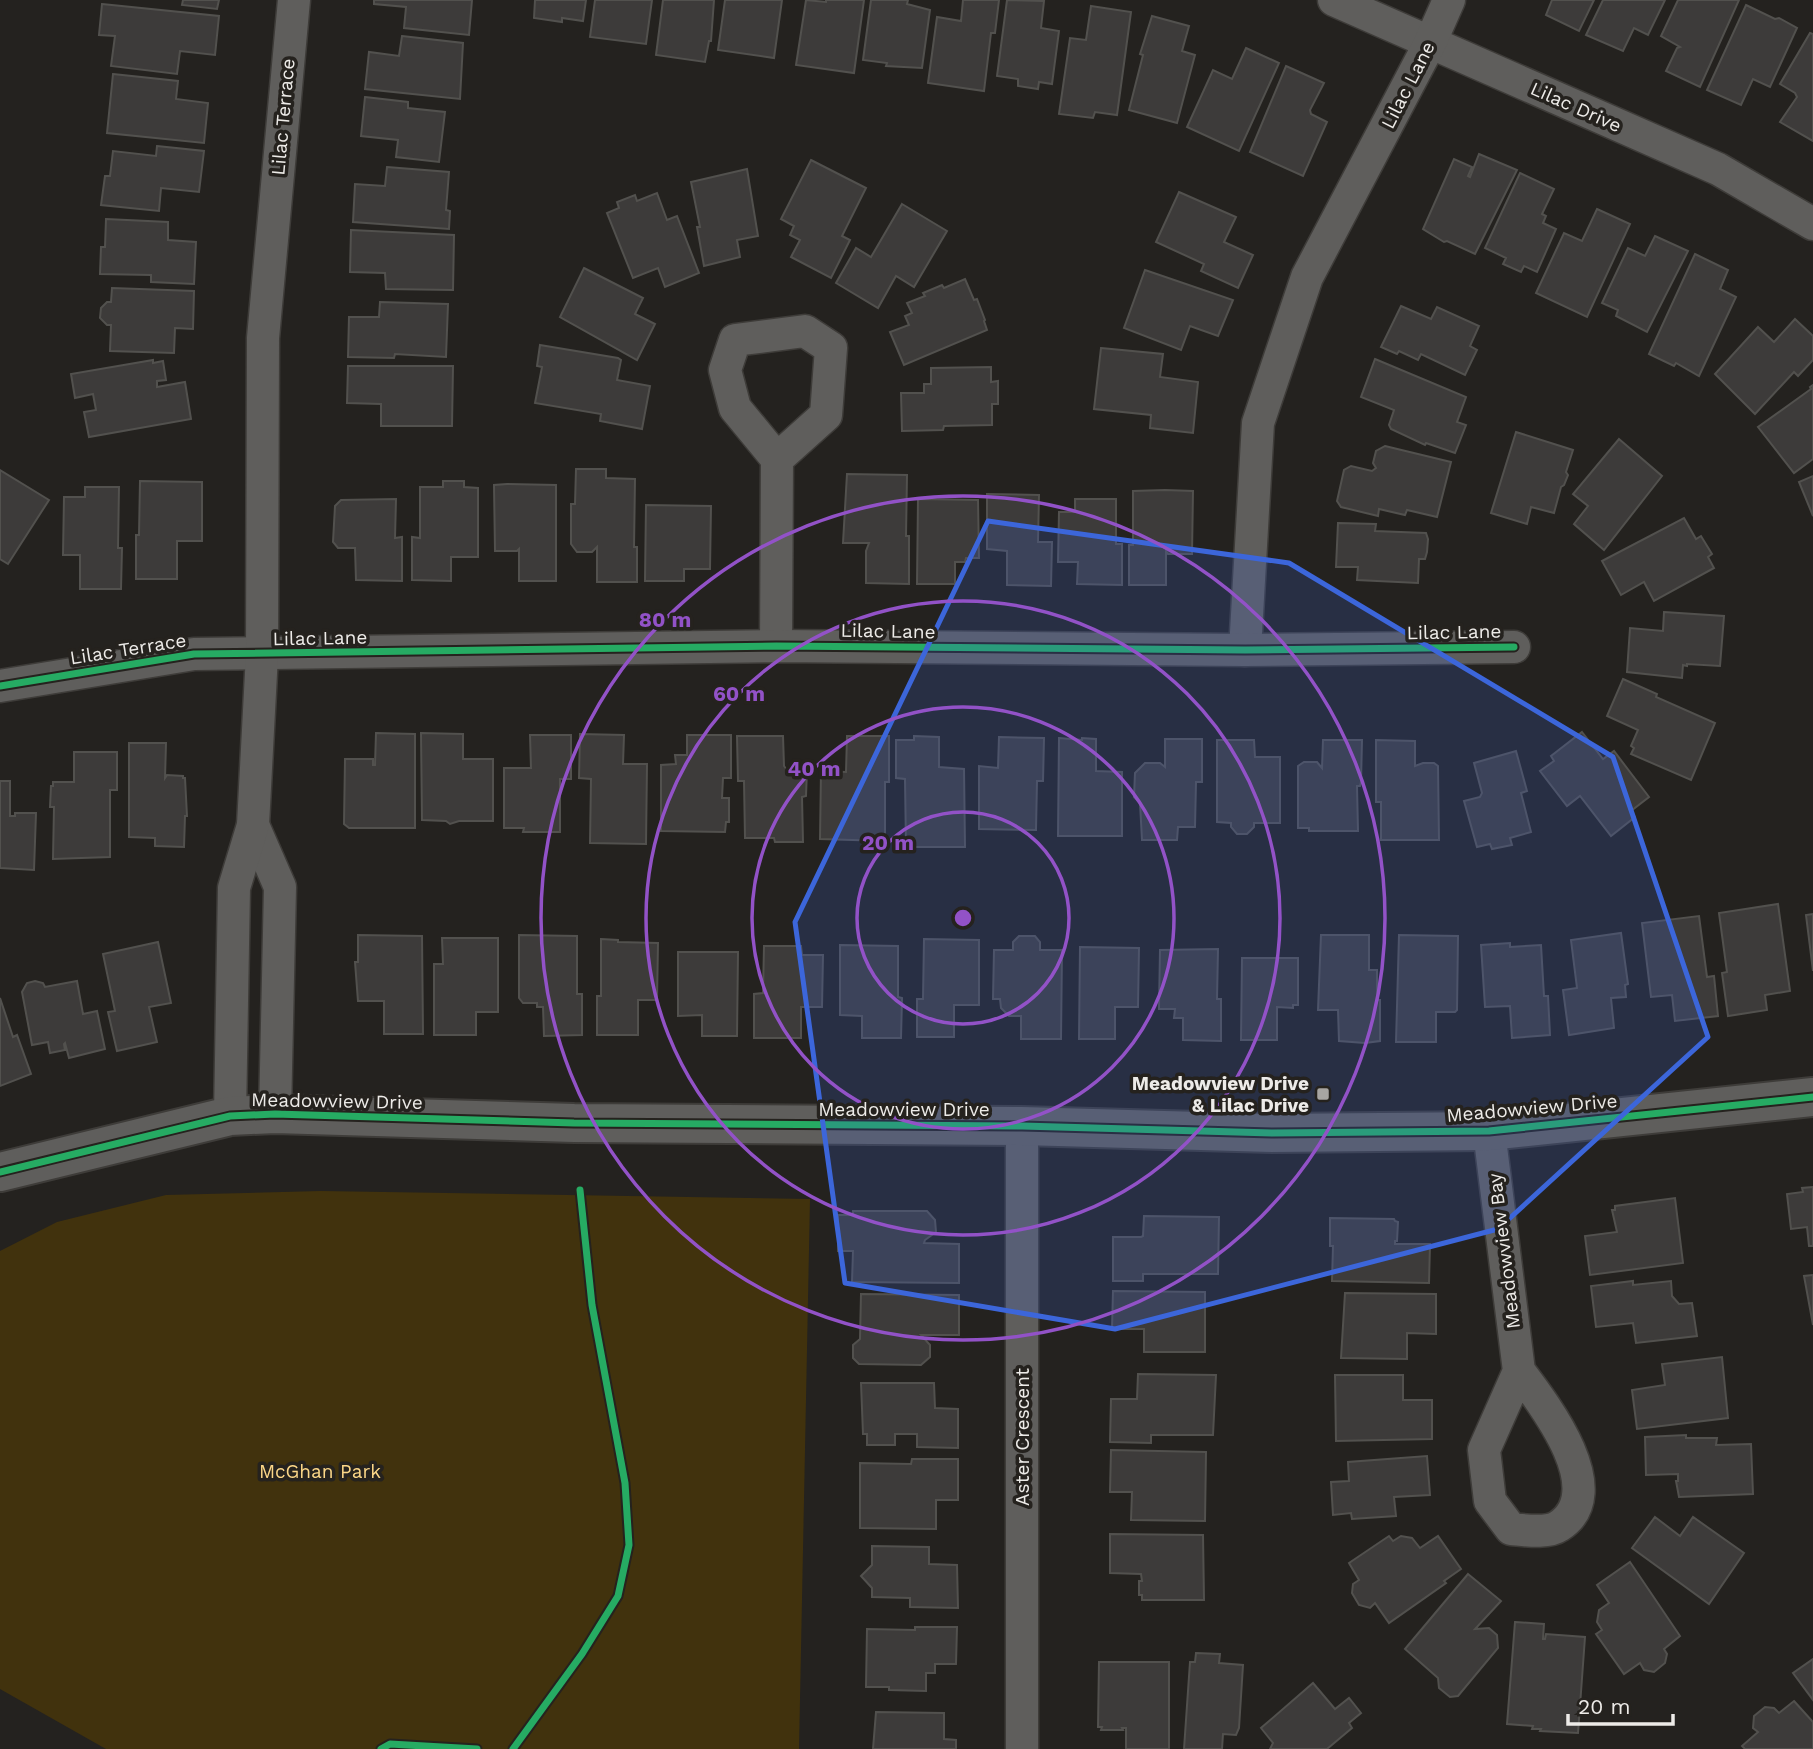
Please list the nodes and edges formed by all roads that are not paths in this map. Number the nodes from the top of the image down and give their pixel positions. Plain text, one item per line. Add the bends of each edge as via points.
1 (294, 0) edge
2 (1334, 0) edge
3 (1449, 0) edge
4 (1430, 43) junction
5 (1813, 224) edge
6 (777, 458) dead end
7 (776, 646) junction
8 (1514, 647) dead end
9 (1245, 650) junction
10 (262, 654) junction
11 (0, 686) edge
12 (253, 825) junction
13 (1813, 1097) edge
14 (275, 1114) junction
15 (230, 1116) junction
16 (1022, 1126) junction
17 (1489, 1131) junction
18 (0, 1172) edge
19 (1518, 1371) junction
20 (1022, 1749) edge

1 - 10 street, Lilac Terrace via 262,338
2 - 4 street, Lilac Drive
3 - 4 street, Lilac Lane
4 - 5 street, Lilac Drive via 1718,169
4 - 9 street, Lilac Lane via 1307,277 1258,423
6 - 7 street
7 - 9 street, Lilac Lane
7 - 10 street, Lilac Lane
8 - 9 street, Lilac Lane
10 - 11 street, Lilac Terrace via 194,654
10 - 12 street, Lilac Terrace
12 - 14 street, Lilac Terrace via 280,887
12 - 15 street, Lilac Terrace via 234,888
13 - 17 street, Meadowview Drive
14 - 15 street, Meadowview Drive
14 - 16 street, Meadowview Drive via 574,1123
15 - 18 street, Meadowview Drive
16 - 17 street, Meadowview Drive via 1272,1133
16 - 20 street, Aster Crescent
17 - 19 street, Meadowview Bay
19 - 19 street via 1484,1450 1490,1502 1511,1529 1558,1528 1577,1508 1579,1488 1569,1451 1550,1413

